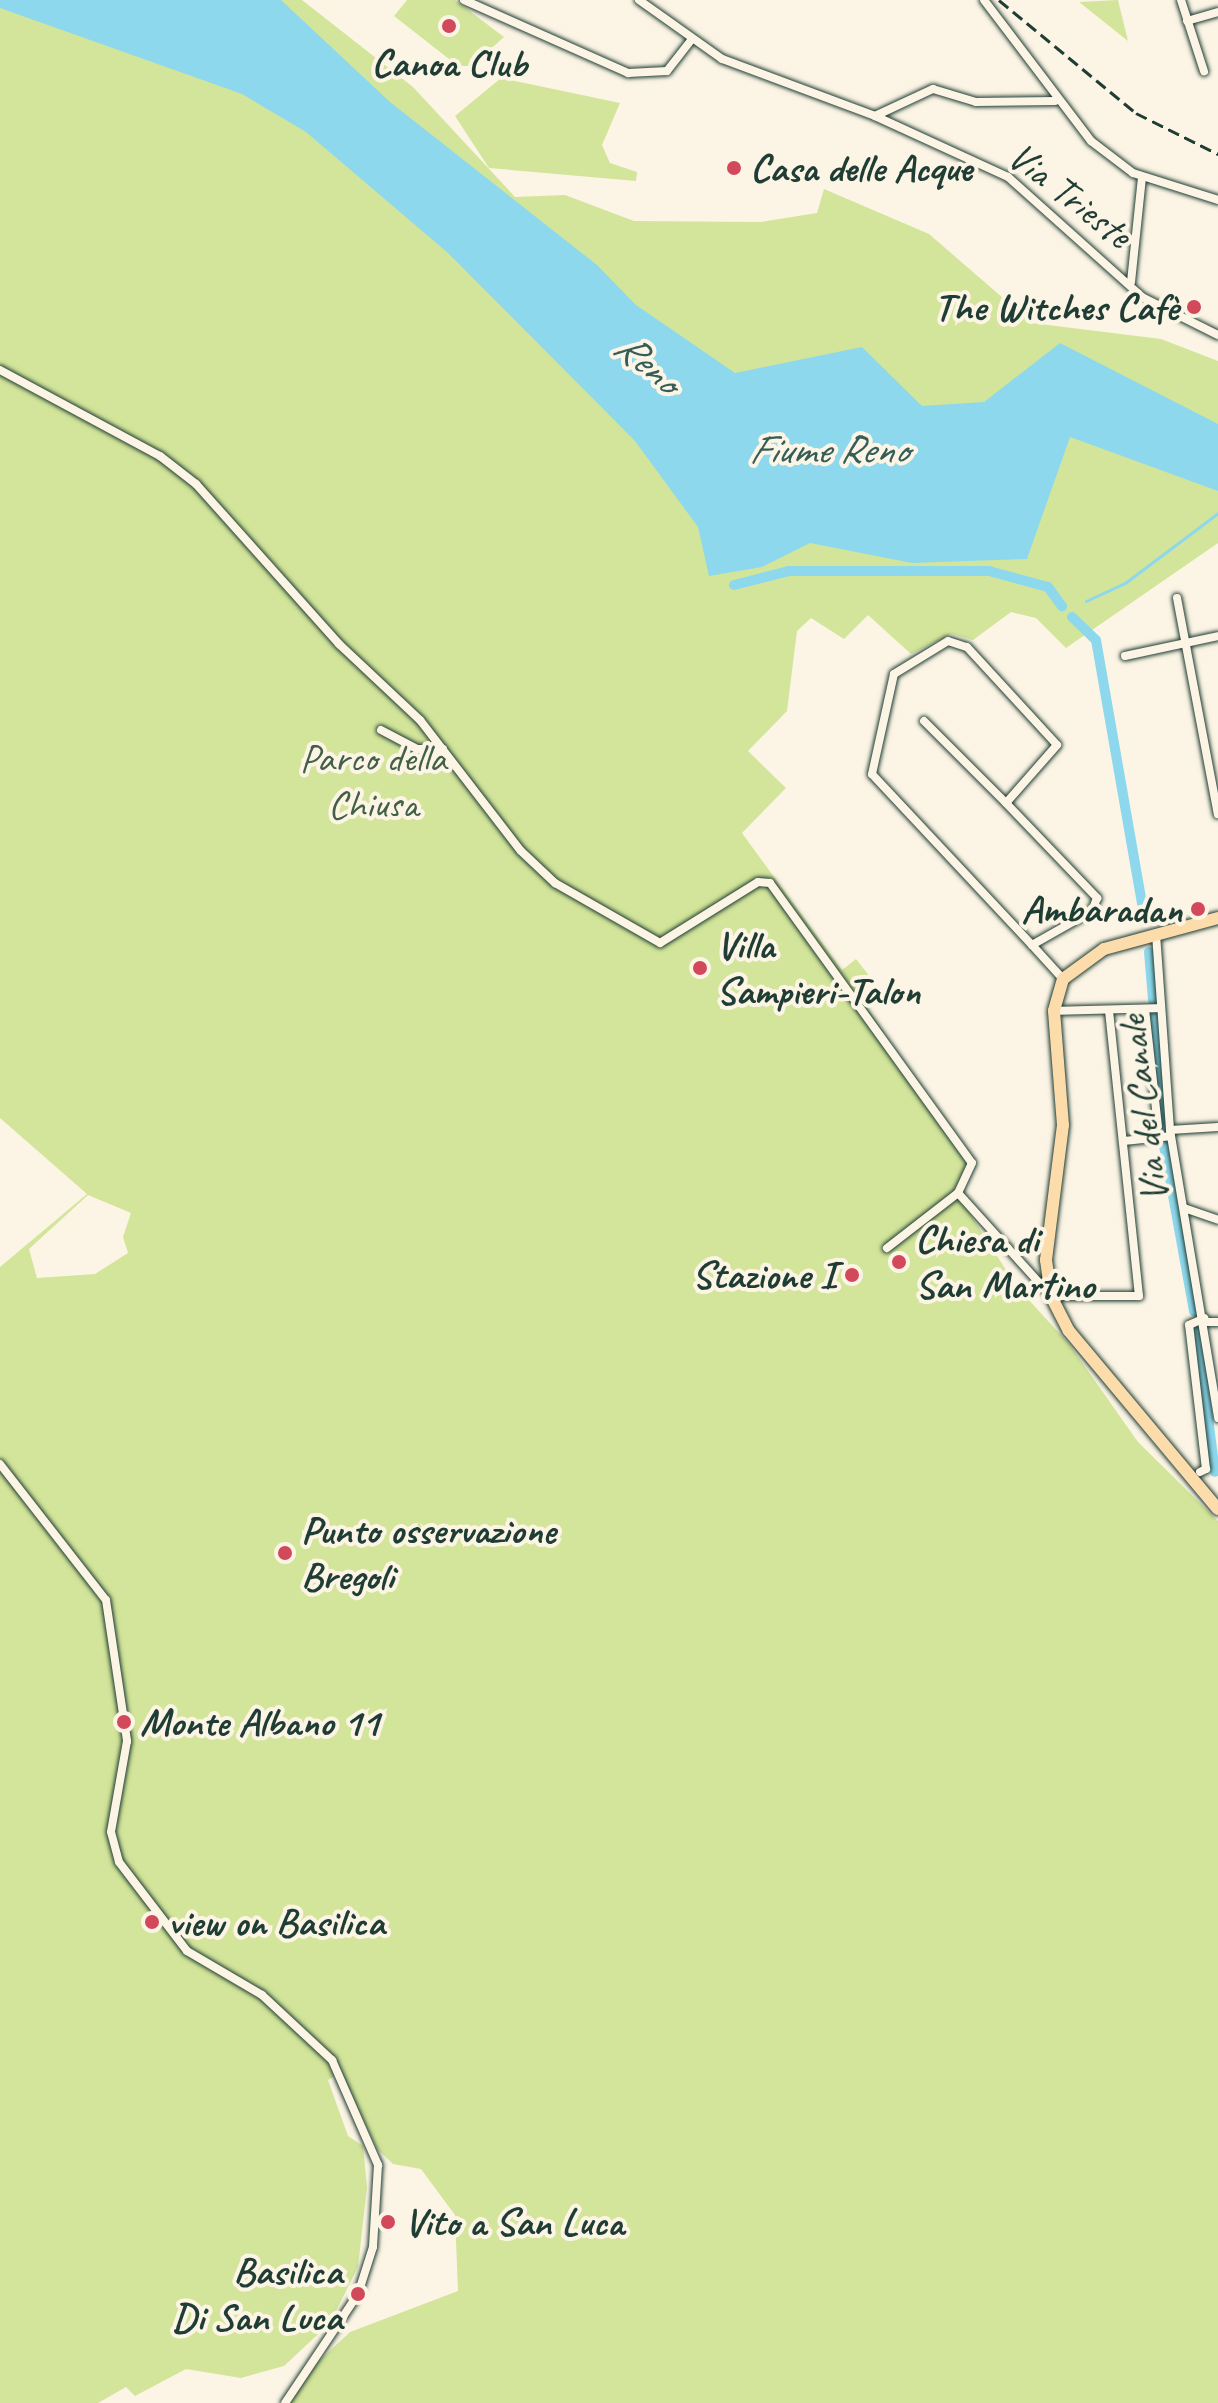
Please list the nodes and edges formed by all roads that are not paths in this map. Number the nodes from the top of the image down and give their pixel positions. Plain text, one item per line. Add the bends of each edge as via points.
1 (464, 0) edge
2 (639, 0) edge
3 (984, 0) edge
4 (1181, 0) edge
5 (1218, 12) edge
6 (1187, 21) junction
7 (690, 42) junction
8 (1204, 71) dead end
9 (1055, 101) junction
10 (875, 116) junction
11 (1142, 177) junction
12 (1218, 200) edge
13 (1131, 282) junction
14 (1218, 335) edge
15 (0, 370) edge
16 (1177, 598) dead end
17 (1218, 636) edge
18 (1185, 643) junction
19 (1125, 656) dead end
20 (924, 721) dead end
21 (381, 730) dead end
22 (443, 749) junction
23 (1218, 756) edge
24 (1208, 758) junction
25 (1006, 803) junction
26 (1218, 814) edge
27 (1218, 918) edge
28 (1156, 934) junction
29 (1032, 945) junction
30 (1063, 979) junction
31 (1160, 1008) junction
32 (1145, 1009) junction
33 (1054, 1011) junction
34 (1109, 1012) junction
35 (1158, 1126) dead end
36 (1218, 1127) edge
37 (1171, 1133) junction
38 (1123, 1141) junction
39 (958, 1193) junction
40 (1184, 1208) junction
41 (1218, 1220) edge
42 (887, 1248) dead end
43 (1051, 1296) junction
44 (1205, 1320) junction
45 (1218, 1322) edge
46 (1218, 1418) edge
47 (0, 1464) edge
48 (1200, 1472) dead end
49 (1218, 1509) edge
50 (285, 2403) edge

1 - 7 street via 628,73 667,71
2 - 7 street, Via Trieste
3 - 9 street
4 - 6 street
5 - 6 street
6 - 8 street
7 - 10 street, Via Trieste
9 - 10 street via 976,102 933,89
9 - 11 street via 1091,141
10 - 13 street, Via Trieste via 1008,177
11 - 12 street
11 - 13 street, Via Trieste
13 - 14 street via 1159,310
15 - 22 street via 176,466
16 - 18 street
17 - 18 street
18 - 19 street
18 - 24 street
20 - 25 street
21 - 22 street via 417,749
22 - 39 street via 555,883 660,943 768,881 970,1158 971,1176
23 - 24 street
24 - 26 street
25 - 29 street via 1089,885 1097,901 1092,911
25 - 29 street via 1053,756 1055,739 962,643 948,641 906,664 891,682 872,774
27 - 28 main road
28 - 30 main road via 1093,954
28 - 31 street, Via del Canale
29 - 30 street
30 - 33 main road
31 - 32 street
31 - 37 street, Via del Canale
32 - 34 street
32 - 35 street
33 - 34 street
33 - 43 main road via 1063,1125 1046,1248
34 - 38 street
36 - 37 street
37 - 38 street
37 - 40 street, Via del Canale
38 - 43 street via 1139,1296
39 - 42 street
39 - 43 street
40 - 41 street
40 - 44 street, Via del Canale
43 - 49 main road via 1104,1378
44 - 45 street
44 - 46 street, Via del Canale
44 - 48 street via 1189,1325 1206,1469
47 - 50 street via 106,1600 127,1741 111,1832 119,1862 187,1951 262,1995 342,2074 378,2165 373,2247 358,2294

